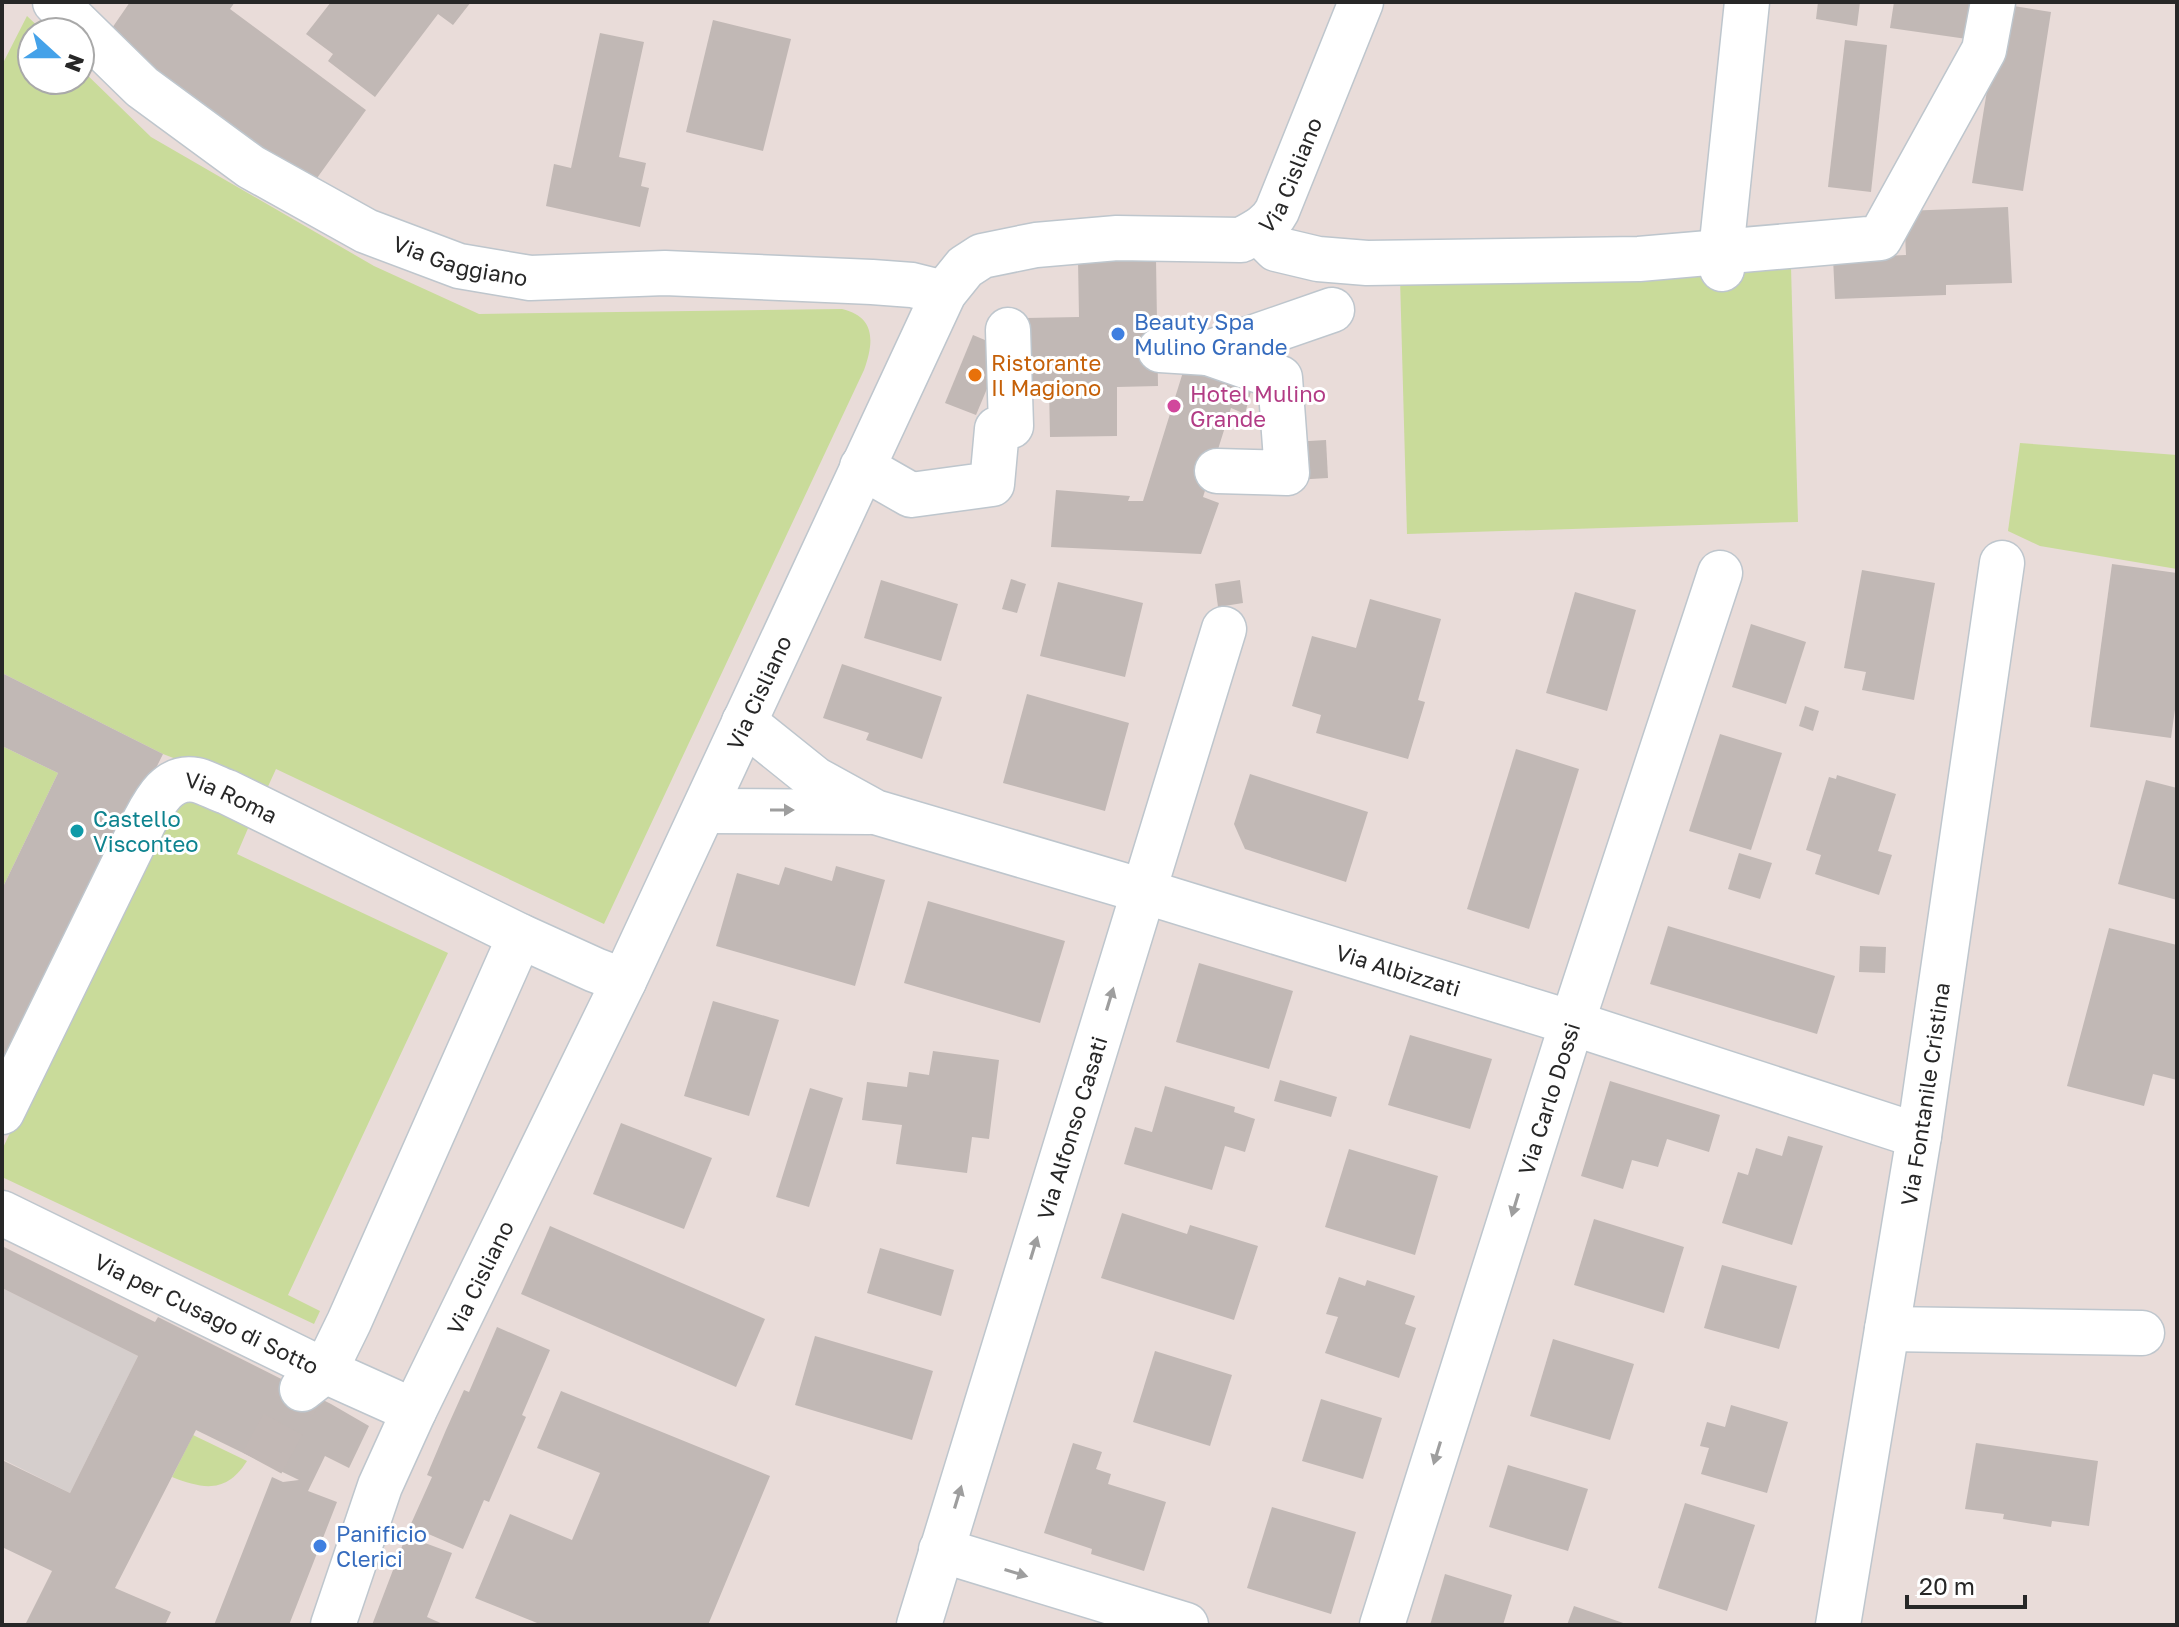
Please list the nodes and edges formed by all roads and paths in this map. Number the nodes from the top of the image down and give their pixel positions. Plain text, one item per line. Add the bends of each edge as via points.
1 (55, 2) edge
2 (1361, 2) edge
3 (1747, 2) edge
4 (1993, 2) edge
5 (1258, 231) junction
6 (1721, 260) junction
7 (944, 293) junction
8 (1332, 310) dead end
9 (1008, 330) dead end
10 (1160, 350) dead end
11 (1208, 353) junction
12 (862, 467) junction
13 (1217, 471) dead end
14 (2002, 563) dead end
15 (1720, 573) dead end
16 (1224, 629) dead end
17 (744, 722) junction
18 (704, 811) junction
19 (875, 812) junction
20 (1143, 891) junction
21 (520, 936) junction
22 (624, 981) junction
23 (1572, 1023) junction
24 (2, 1112) edge
25 (1919, 1136) junction
26 (2, 1213) edge
27 (1887, 1329) junction
28 (2142, 1333) dead end
29 (314, 1380) junction
30 (414, 1411) junction
31 (941, 1550) junction
32 (333, 1625) edge
33 (919, 1625) edge
34 (1186, 1625) edge
35 (1382, 1625) edge
36 (1838, 1625) edge

1 - 7 street, Via Gaggiano via 142,87 251,167 366,231 459,266 530,278 665,273 872,282
2 - 5 street, Via Cisliano via 1277,211
3 - 6 street
4 - 6 street via 1984,50 1880,238
5 - 6 street via 1276,249 1367,263
5 - 7 street, Via Cisliano via 1241,240 1117,238 1014,249 982,256
7 - 12 street, Via Cisliano
8 - 11 street
9 - 12 street via 1011,426 997,429 992,484 911,495
10 - 11 street
11 - 13 street via 1280,378 1287,473
12 - 17 street, Via Cisliano
14 - 25 street, Via Fontanile Cristina
15 - 23 street, Via Carlo Dossi
16 - 20 street, Via Alfonso Casati
17 - 18 street, Via Cisliano
17 - 19 street, Via Albizzati via 815,779
18 -> 19 street, Via Albizzati
18 - 22 street, Via Cisliano
19 - 20 street, Via Albizzati
20 - 23 street, Via Albizzati
31 -> 20 street, Via Alfonso Casati
21 - 22 street, Via Roma
21 - 24 street, Via Roma via 227,792 194,779 174,783 159,794 144,822
21 - 29 street via 355,1308
22 - 30 street, Via Cisliano
23 - 25 street, Via Albizzati
23 -> 35 street, Via Carlo Dossi
25 - 27 street, Via Fontanile Cristina
26 - 29 street, Via per Cusago di Sotto
27 - 28 street
27 - 36 street, Via Fontanile Cristina
29 - 30 street, Via per Cusago di Sotto
30 - 32 street, Via Cisliano via 380,1486
31 - 33 street, Via Alfonso Casati
31 -> 34 street

